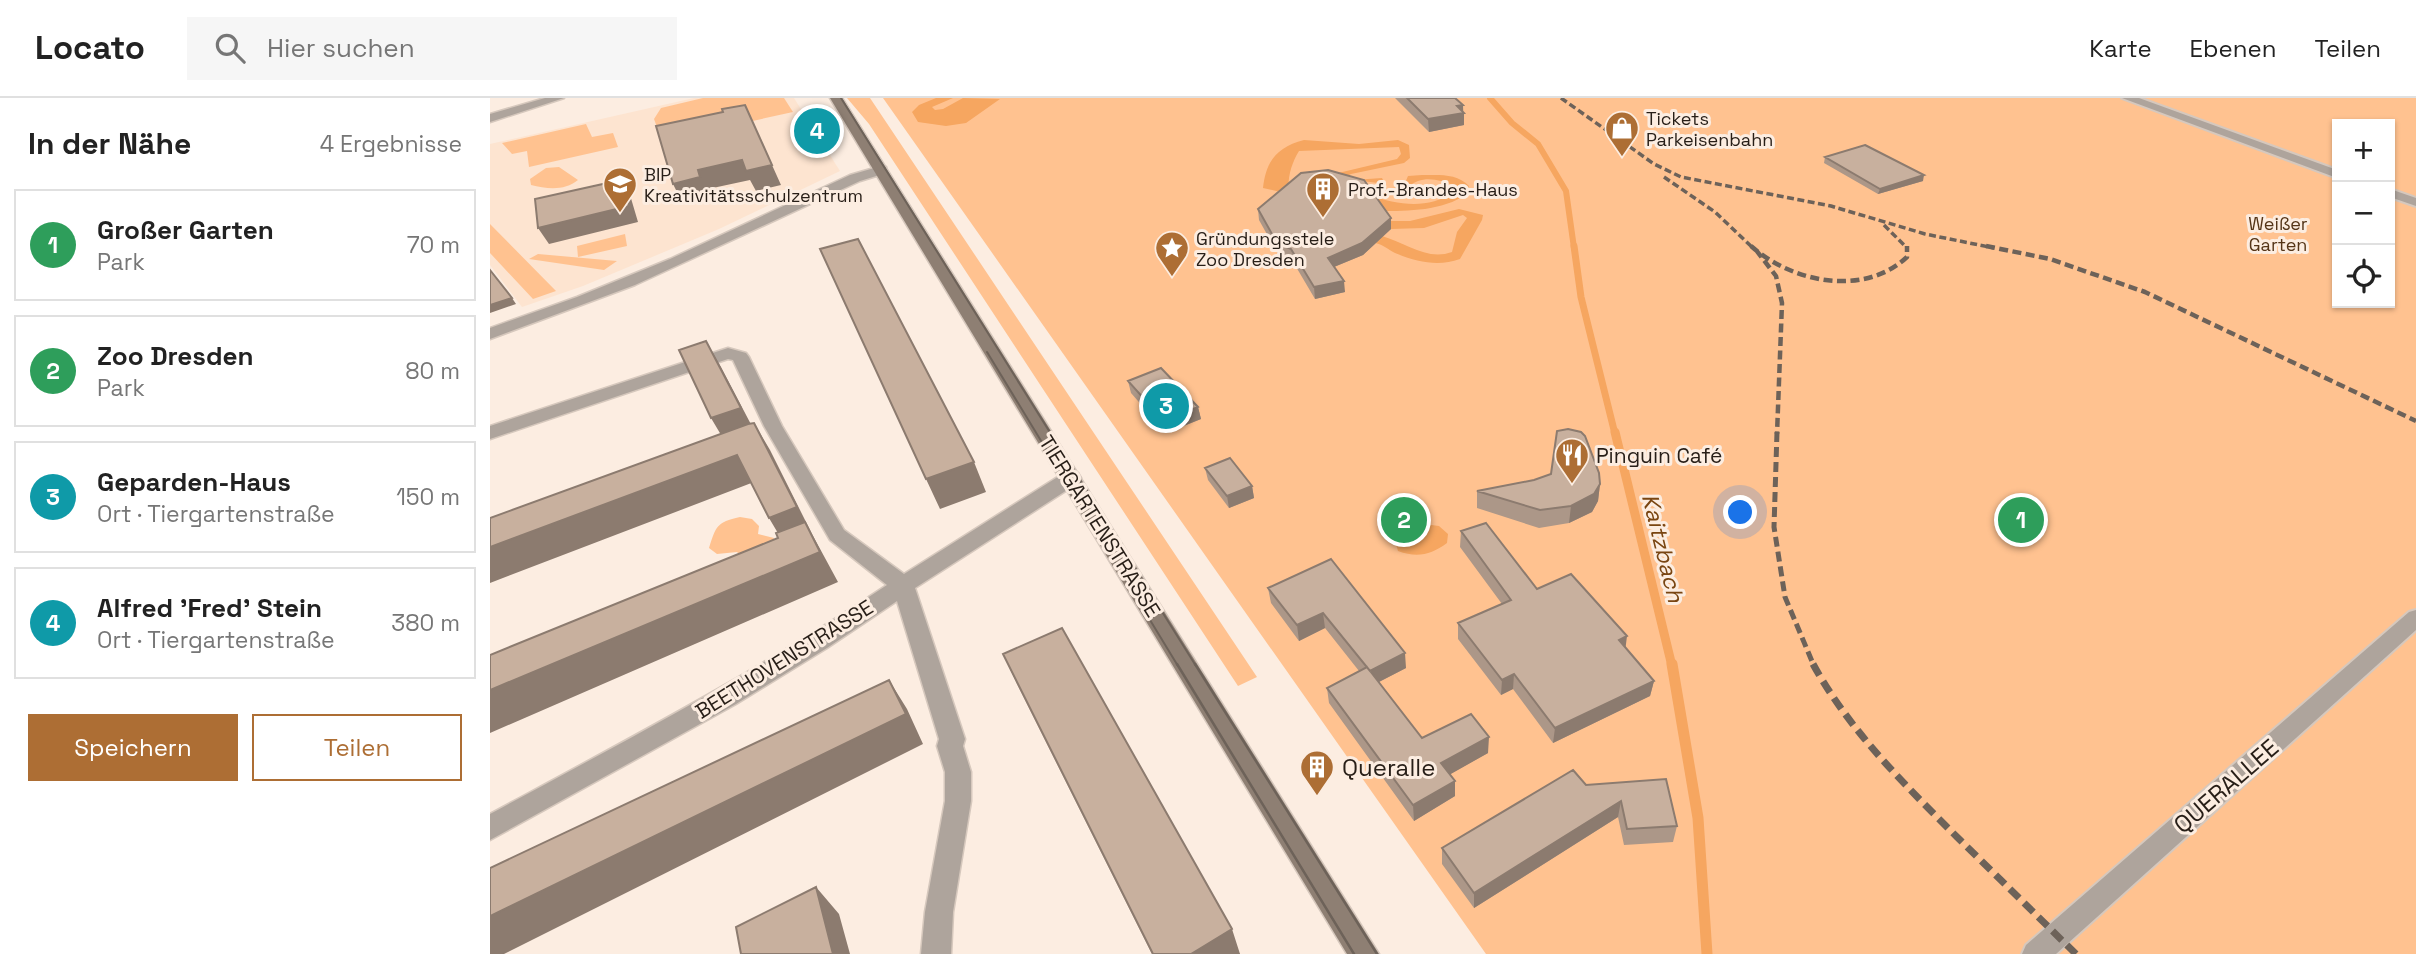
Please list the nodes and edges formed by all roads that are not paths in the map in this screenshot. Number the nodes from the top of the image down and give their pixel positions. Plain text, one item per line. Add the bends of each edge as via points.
1 (558, 98) edge
2 (836, 98) edge
3 (2129, 98) edge
4 (490, 118) edge
5 (881, 170) junction
6 (2332, 172) edge
7 (2395, 195) edge
8 (2416, 202) edge
9 (490, 334) edge
10 (490, 433) edge
11 (780, 435) junction
12 (758, 443) edge
13 (1071, 478) junction
14 (837, 535) junction
15 (811, 546) edge
16 (902, 585) junction
17 (2416, 618) edge
18 (490, 828) edge
19 (936, 954) edge
20 (1364, 954) edge
21 (2036, 954) edge

1 - 4 street
2 - 5 main road, TIERGARTENSTRASSE
3 - 6 street
5 - 9 street via 622,283
5 - 13 main road, TIERGARTENSTRASSE
7 - 8 street
10 - 11 street via 728,353 740,357
11 - 12 street
11 - 14 street
13 - 16 street, BEETHOVENSTRASSE
13 - 20 main road, TIERGARTENSTRASSE
14 - 15 street
14 - 16 street
16 - 18 street, BEETHOVENSTRASSE via 727,697
16 - 19 street via 958,772
17 - 21 street, QUERALLEE

